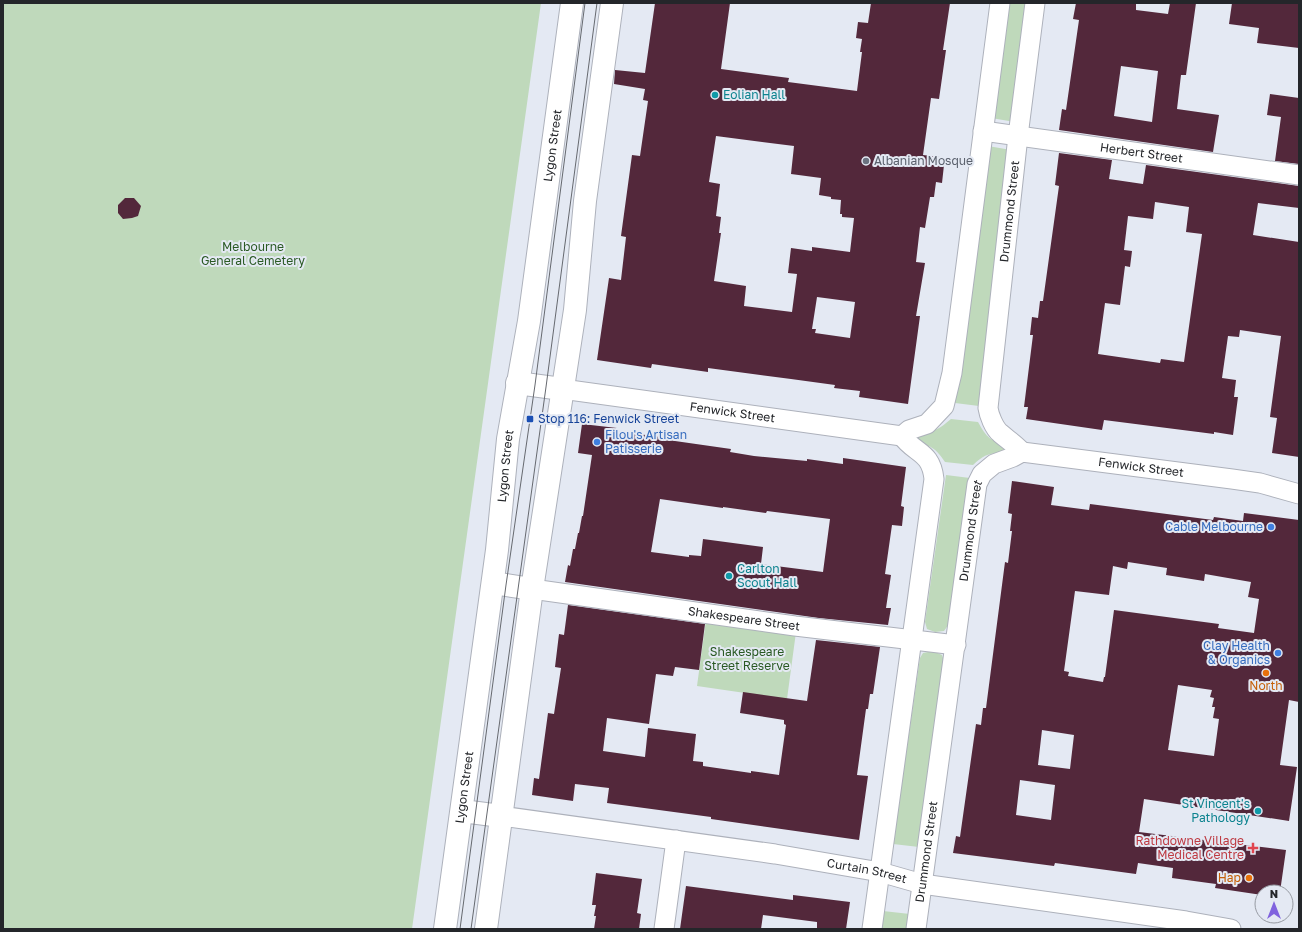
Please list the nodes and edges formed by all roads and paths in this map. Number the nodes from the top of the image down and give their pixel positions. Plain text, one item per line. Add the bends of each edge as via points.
1 (572, 3) edge
2 (612, 3) edge
3 (1000, 3) edge
4 (1035, 3) edge
5 (983, 131) junction
6 (1018, 136) junction
7 (1299, 175) edge
8 (517, 383) junction
9 (562, 389) junction
10 (902, 436) junction
11 (1022, 452) junction
12 (1260, 483) junction
13 (1299, 484) edge
14 (1299, 494) edge
15 (493, 583) junction
16 (532, 589) junction
17 (912, 640) junction
18 (956, 645) junction
19 (462, 810) junction
20 (501, 816) junction
21 (676, 840) junction
22 (880, 872) junction
23 (922, 884) junction
24 (445, 929) edge
25 (486, 929) edge
26 (664, 929) edge
27 (872, 929) edge
28 (916, 929) edge
29 (1231, 929) edge

1 - 8 street, Lygon Street via 529,321
2 - 9 street via 585,201 575,310
3 - 5 street
4 - 6 street, Drummond Street
5 - 6 street, Herbert Street
5 - 10 street via 952,373 946,402 927,424 909,430
6 - 7 street, Herbert Street
6 - 11 street, Drummond Street via 988,408 998,432 1015,443
8 - 9 street
8 - 15 street, Lygon Street via 508,439
9 - 10 street, Fenwick Street
9 - 16 street
10 - 17 street via 907,443 923,453 933,468 934,479
11 - 12 street, Fenwick Street
11 - 18 street, Drummond Street via 994,464 982,474 978,484
12 - 13 street, Fenwick Street
12 - 14 street, Fenwick Street
15 - 16 street
15 - 19 street, Lygon Street
16 - 17 street, Shakespeare Street
16 - 20 street
17 - 18 street, Shakespeare Street
17 - 22 street
18 - 23 street, Drummond Street
19 - 20 street
19 - 24 street, Lygon Street
20 - 21 street, Curtain Street
20 - 25 street
21 - 22 street, Curtain Street
21 - 26 street
22 - 23 street, Curtain Street
22 - 27 street
23 - 28 street, Drummond Street
23 - 29 street, Curtain Street

